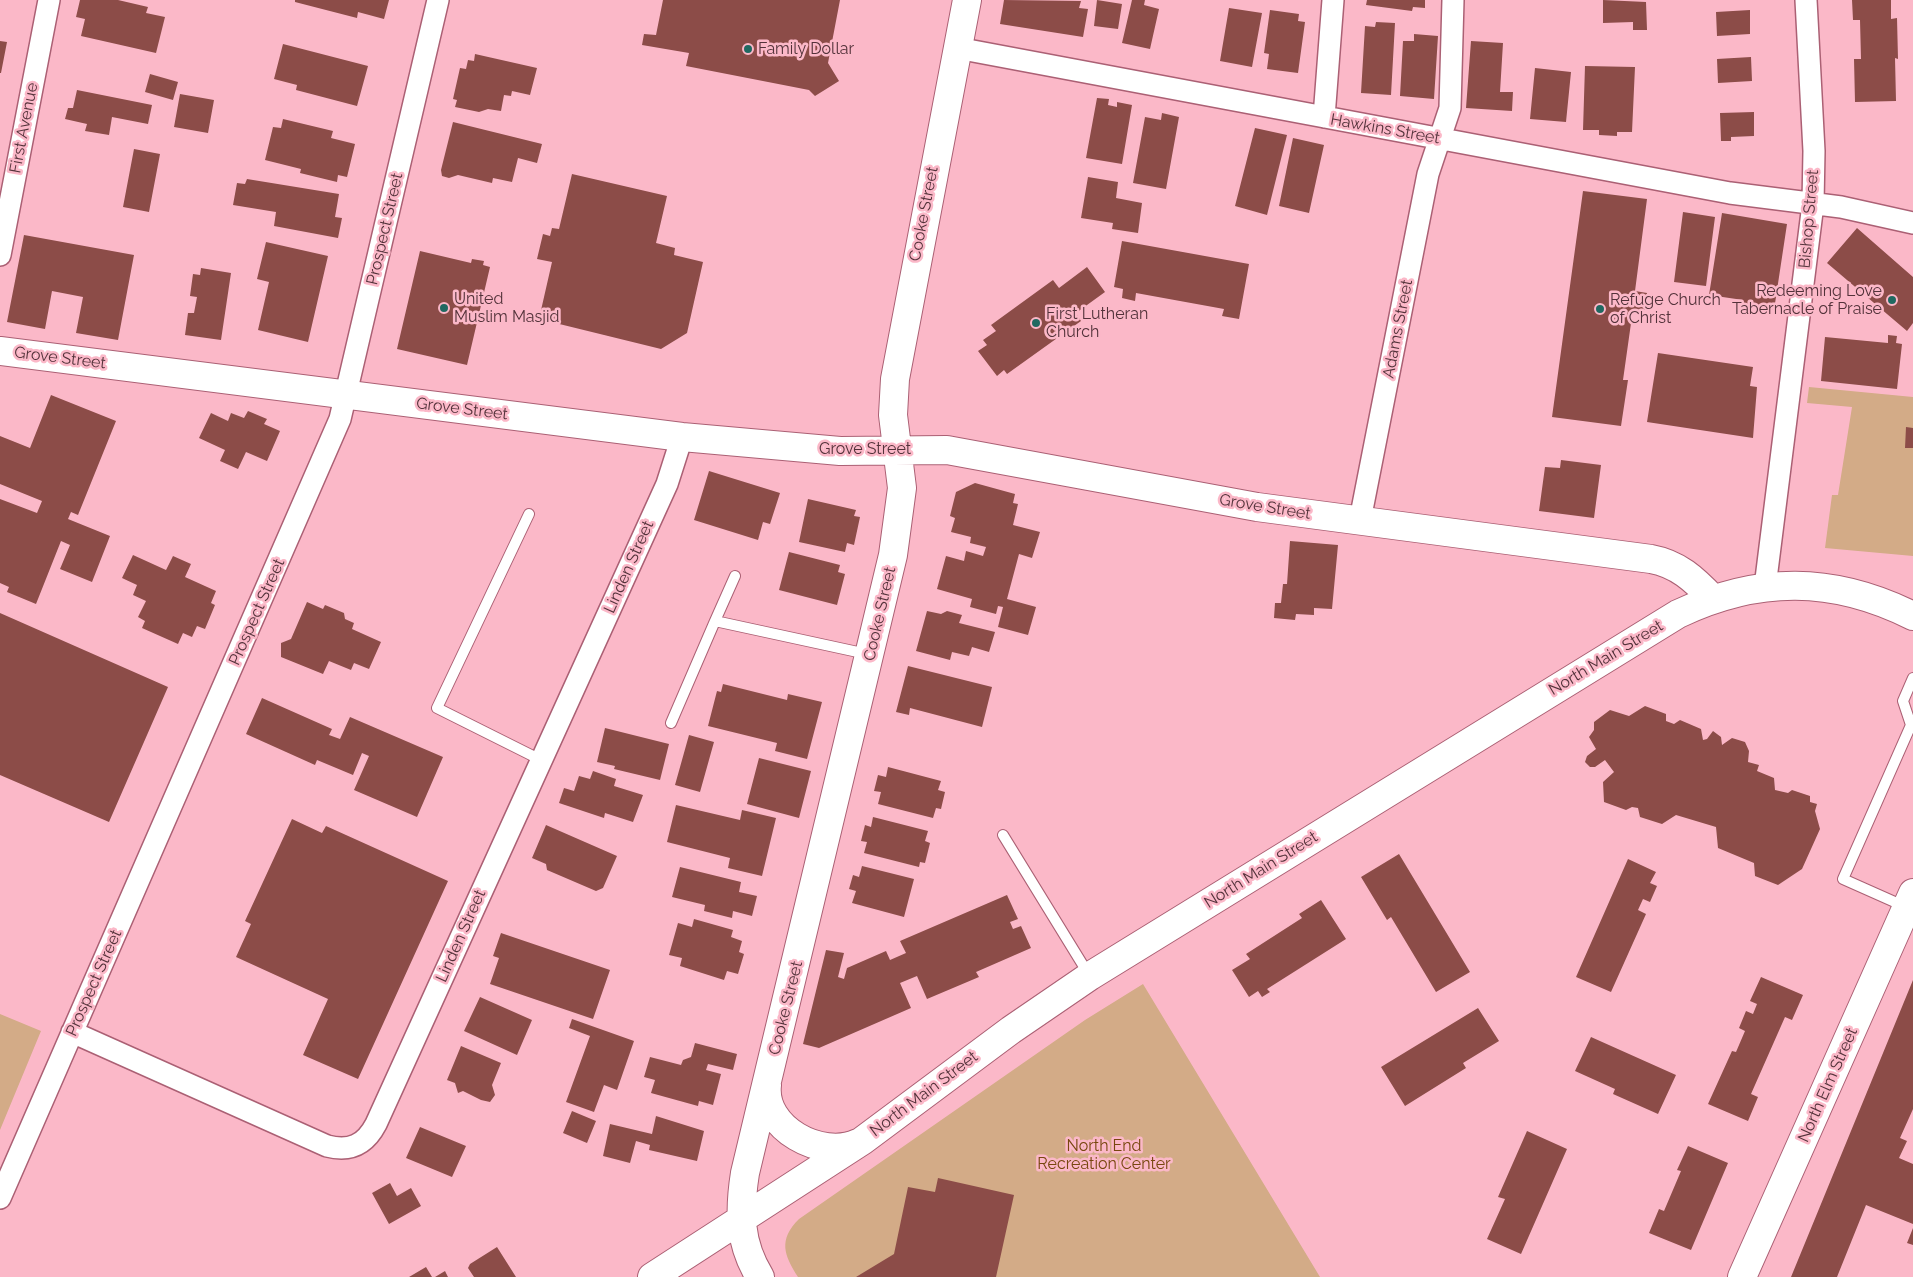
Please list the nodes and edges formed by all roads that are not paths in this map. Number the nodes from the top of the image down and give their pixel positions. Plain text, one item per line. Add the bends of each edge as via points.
1 (49, 0) edge
2 (438, 0) edge
3 (967, 0) edge
4 (1333, 0) edge
5 (1453, 0) edge
6 (1806, 0) edge
7 (957, 48) junction
8 (1324, 117) junction
9 (1440, 139) junction
10 (1813, 204) junction
11 (1913, 223) edge
12 (0, 255) edge
13 (0, 351) edge
14 (346, 394) junction
15 (682, 437) junction
16 (898, 450) junction
17 (529, 514) dead end
18 (1360, 520) junction
19 (735, 576) dead end
20 (1765, 587) junction
21 (1713, 599) junction
22 (1913, 616) edge
23 (715, 621) junction
24 (871, 655) junction
25 (1913, 678) edge
26 (671, 723) dead end
27 (1912, 725) edge
28 (541, 760) junction
29 (1003, 835) dead end
30 (1910, 900) edge
31 (1090, 976) junction
32 (72, 1032) junction
33 (768, 1077) junction
34 (862, 1141) junction
35 (0, 1198) edge
36 (740, 1221) junction
37 (652, 1277) edge
38 (760, 1277) edge
39 (1742, 1277) edge

1 - 12 street, First Avenue
2 - 14 street, Prospect Street
3 - 7 main road, Cooke Street
4 - 8 street
5 - 9 street, Adams Street via 1450,98 1448,117
6 - 10 street, Bishop Street via 1814,150
7 - 8 street, Hawkins Street
7 - 16 main road, Cooke Street via 894,379 893,414
8 - 9 street, Hawkins Street
9 - 10 street, Hawkins Street via 1730,193
9 - 18 street, Adams Street via 1428,174
10 - 11 street, Hawkins Street
10 - 20 street, Bishop Street
13 - 14 main road, Grove Street
14 - 15 main road, Grove Street
14 - 32 street, Prospect Street via 330,445
15 - 16 main road, Grove Street via 840,451
15 - 28 street, Linden Street via 666,484
16 - 18 main road, Grove Street via 968,454 1257,507
16 - 24 main road, Cooke Street via 902,498
17 - 28 lane via 437,708
18 - 21 main road, Grove Street via 1661,561 1684,571
19 - 23 lane
20 - 21 main road, North Main Street
20 - 22 main road, North Main Street via 1796,585 1832,589 1875,600
21 - 31 main road, North Main Street via 1658,625
23 - 24 lane
23 - 26 lane
24 - 33 main road, Cooke Street
25 - 27 lane via 1903,701
27 - 30 lane via 1843,879
28 - 32 street, Linden Street via 376,1124 357,1146 338,1149 327,1146
29 - 31 lane
30 - 39 main road, North Elm Street
31 - 34 main road, North Main Street via 1011,1030
32 - 35 street, Prospect Street
33 - 34 main road via 766,1092 770,1107 778,1121 790,1131 828,1147 846,1147
33 - 36 main road, Cooke Street via 745,1173
34 - 36 main road, North Main Street
36 - 37 main road, North Main Street
36 - 38 main road, Cooke Street via 745,1247

